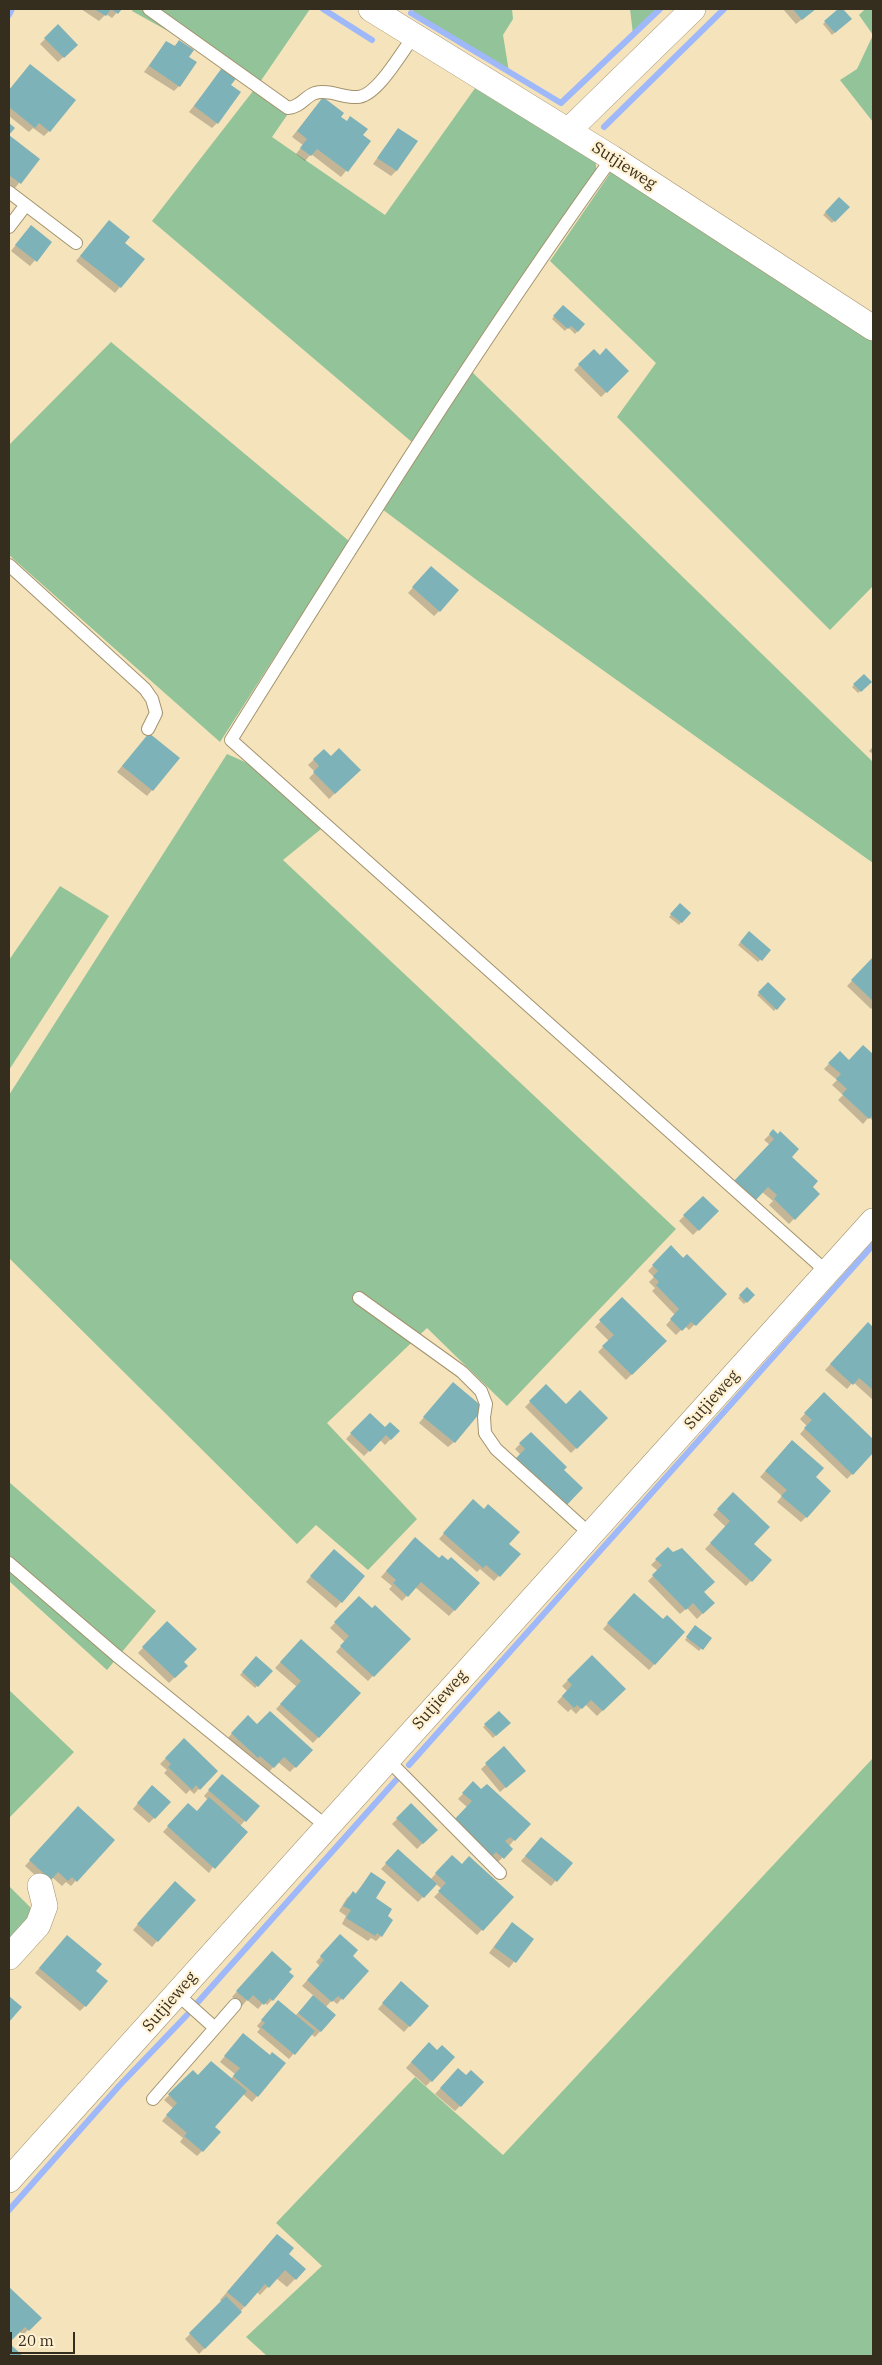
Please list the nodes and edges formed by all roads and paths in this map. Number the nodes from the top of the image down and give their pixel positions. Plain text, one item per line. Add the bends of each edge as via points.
1 (149, 9) edge
2 (371, 9) edge
3 (692, 9) edge
4 (414, 36) junction
5 (569, 130) junction
6 (612, 158) junction
7 (9, 192) edge
8 (25, 206) junction
9 (9, 227) edge
10 (76, 243) dead end
11 (873, 328) edge
12 (9, 566) edge
13 (148, 729) dead end
14 (873, 1221) edge
15 (827, 1272) junction
16 (359, 1298) dead end
17 (590, 1534) junction
18 (9, 1563) edge
19 (387, 1759) junction
20 (326, 1826) junction
21 (500, 1873) dead end
22 (40, 1886) dead end
23 (9, 1957) edge
24 (177, 1994) junction
25 (235, 2005) dead end
26 (215, 2028) junction
27 (153, 2098) dead end
28 (9, 2180) edge

1 - 4 lane via 288,108 295,108 313,94 367,96
2 - 4 street, Sutjieweg
3 - 5 street
4 - 5 street, Sutjieweg
5 - 6 street, Sutjieweg
6 - 11 street, Sutjieweg
6 - 15 lane via 539,260 231,740
7 - 8 lane
8 - 9 lane
8 - 10 lane
12 - 13 lane via 145,689 156,713
14 - 15 street, Sutjieweg
15 - 17 street, Sutjieweg
16 - 17 lane via 462,1372 481,1391 486,1404 486,1433 496,1449
17 - 19 street, Sutjieweg
18 - 20 lane
19 - 20 street, Sutjieweg
19 - 21 lane
20 - 24 street, Sutjieweg
22 - 23 street via 45,1906 38,1926
24 - 26 lane
24 - 28 street, Sutjieweg
25 - 26 lane
26 - 27 lane

